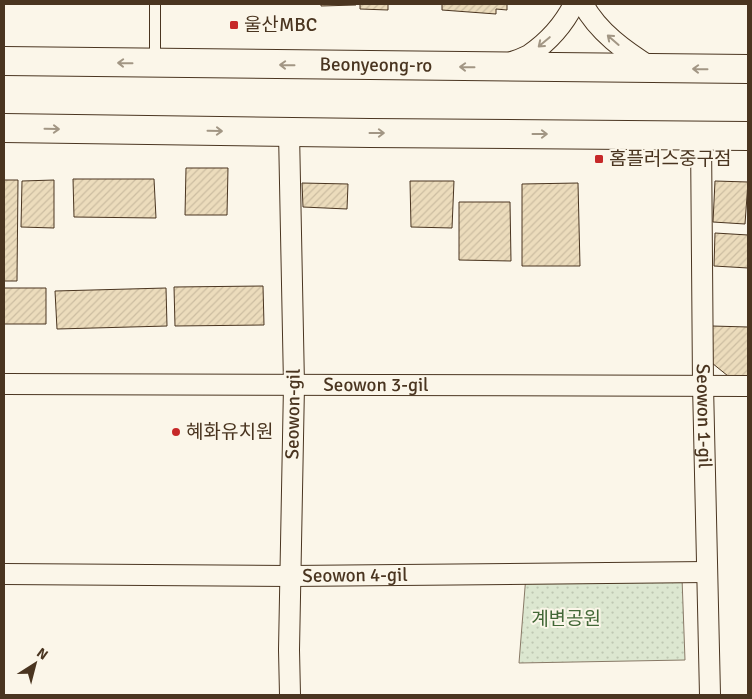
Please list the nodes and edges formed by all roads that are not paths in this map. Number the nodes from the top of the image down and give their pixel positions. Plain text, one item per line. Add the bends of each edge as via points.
1 (155, 4) edge
2 (574, 4) edge
3 (582, 4) edge
4 (4, 61) edge
5 (154, 64) junction
6 (501, 67) junction
7 (652, 68) junction
8 (748, 69) edge
9 (4, 128) edge
10 (290, 132) junction
11 (701, 136) junction
12 (748, 136) edge
13 (4, 384) edge
14 (294, 385) junction
15 (703, 385) junction
16 (748, 386) edge
17 (707, 572) junction
18 (4, 574) edge
19 (290, 576) junction
20 (290, 695) edge
21 (710, 695) edge

1 - 5 lane
2 -> 6 street via 550,37 529,55
7 -> 3 street via 611,38 591,19
5 -> 4 main road, Beonyeong-ro
6 -> 5 main road, Beonyeong-ro
6 - 7 main road, Beonyeong-ro
8 -> 7 main road, Beonyeong-ro
9 -> 10 main road
10 -> 11 main road
10 - 14 street, Seowon-gil
11 - 12 main road
11 - 15 street, Seowon 1-gil
13 - 14 street, Seowon 3-gil
14 - 15 street, Seowon 3-gil
14 - 19 street, Seowon-gil
15 - 16 street, Seowon 3-gil
15 - 17 street, Seowon 1-gil
17 - 19 street, Seowon 4-gil
17 - 21 street, Seowon 1-gil
18 - 19 street, Seowon 4-gil
19 - 20 street, Seowon-gil

